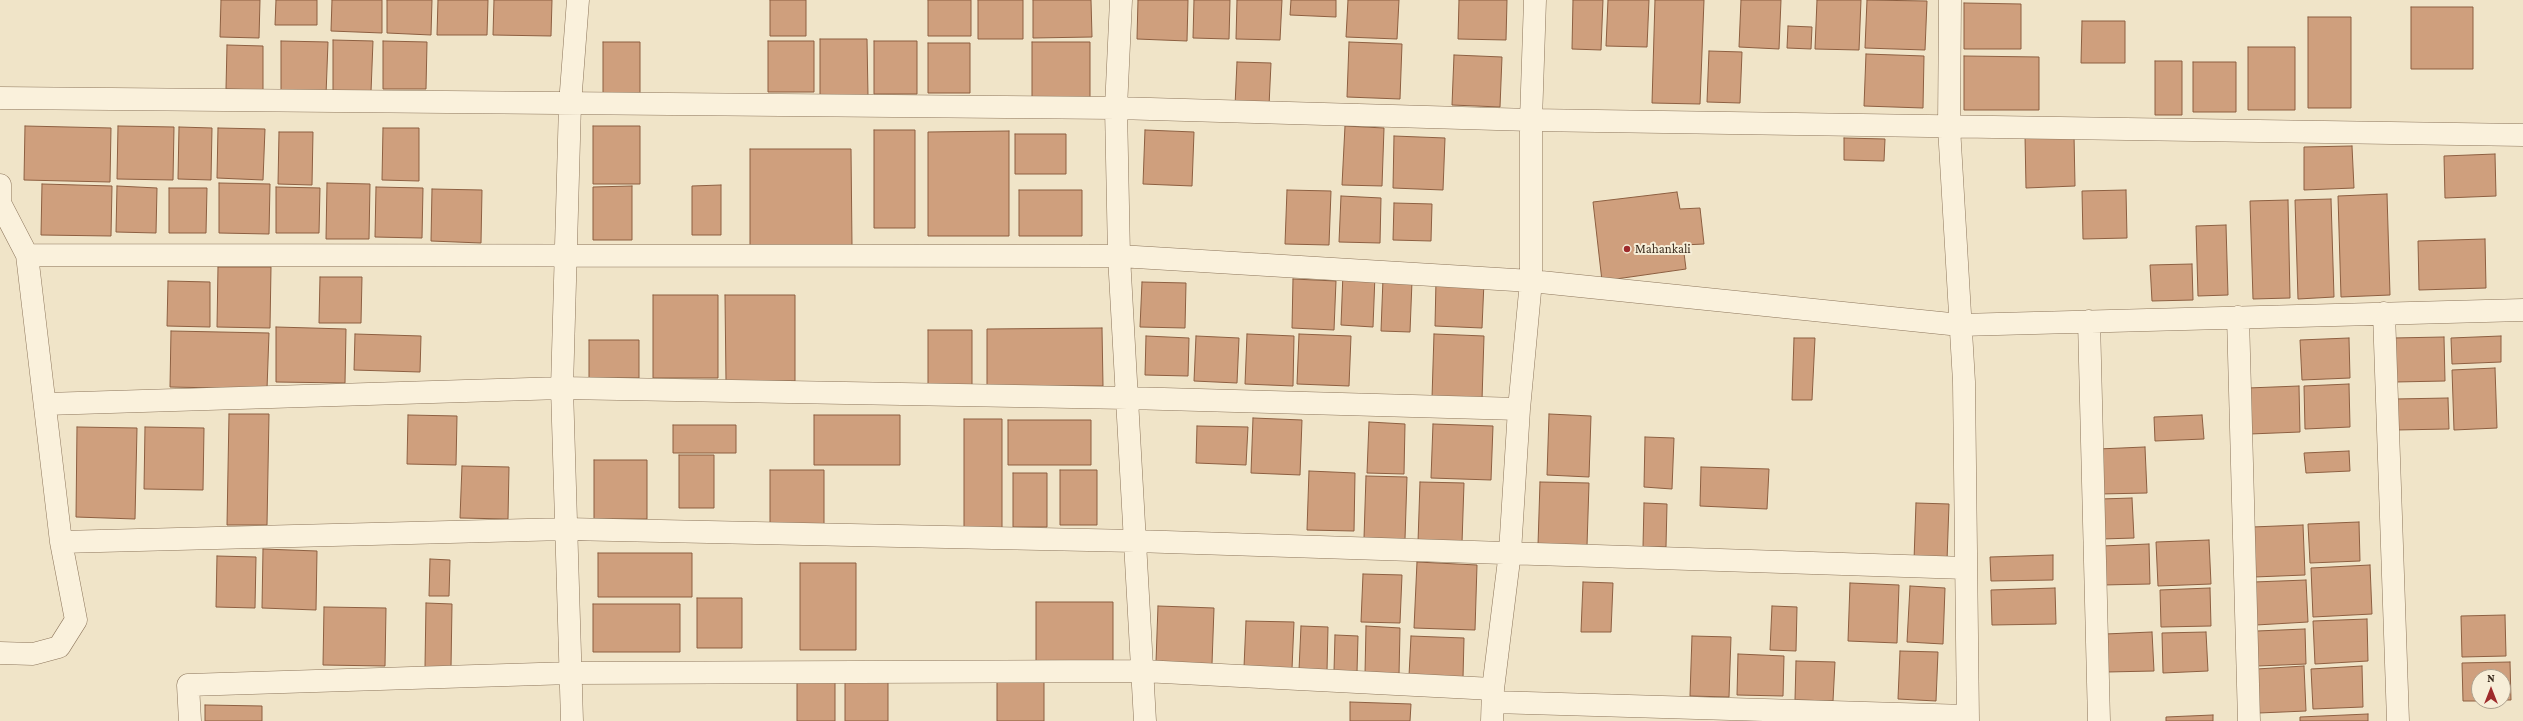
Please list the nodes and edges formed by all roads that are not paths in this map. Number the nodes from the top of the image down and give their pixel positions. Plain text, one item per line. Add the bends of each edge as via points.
1 (578, 0) edge
2 (1121, 0) edge
3 (1535, 0) edge
4 (1950, 0) edge
5 (0, 98) edge
6 (570, 104) junction
7 (1116, 108) junction
8 (1531, 120) junction
9 (1949, 127) junction
10 (2523, 135) edge
11 (0, 185) edge
12 (0, 203) edge
13 (27, 255) junction
14 (568, 256) junction
15 (1119, 256) junction
16 (1531, 281) junction
17 (2523, 310) edge
18 (2384, 314) junction
19 (2238, 318) junction
20 (2089, 322) junction
21 (1960, 325) junction
22 (562, 388) junction
23 (1128, 398) junction
24 (46, 404) junction
25 (1519, 409) junction
26 (566, 529) junction
27 (1135, 541) junction
28 (61, 542) junction
29 (1510, 552) junction
30 (1966, 568) junction
31 (0, 653) edge
32 (1143, 670) junction
33 (571, 672) junction
34 (1493, 704) edge
35 (1968, 718) edge
36 (190, 721) edge
37 (572, 721) edge
38 (1145, 721) edge
39 (2099, 721) edge
40 (2249, 721) edge
41 (2398, 721) edge

1 - 6 street
2 - 7 street
3 - 8 street
4 - 9 street
5 - 6 street
6 - 7 street
6 - 14 street
7 - 8 street
7 - 15 street
8 - 9 street
8 - 16 street
9 - 10 street
9 - 21 street
11 - 12 street
12 - 13 street
13 - 14 street
13 - 24 street
14 - 15 street
14 - 22 street
15 - 16 street
15 - 23 street
16 - 21 street
16 - 25 street
17 - 18 street
18 - 19 street
18 - 41 street
19 - 20 street
19 - 40 street
20 - 21 street
20 - 39 street
21 - 30 street via 1964,382
22 - 23 street
22 - 24 street
22 - 26 street
23 - 25 street
23 - 27 street
24 - 28 street
25 - 29 street
26 - 27 street
26 - 28 street
26 - 33 street
27 - 29 street
27 - 32 street
28 - 31 street via 76,620 59,647 33,654
29 - 30 street
29 - 34 street
30 - 35 street
32 - 33 street
32 - 34 street
32 - 38 street
33 - 36 street via 188,684
33 - 37 street
34 - 35 street

